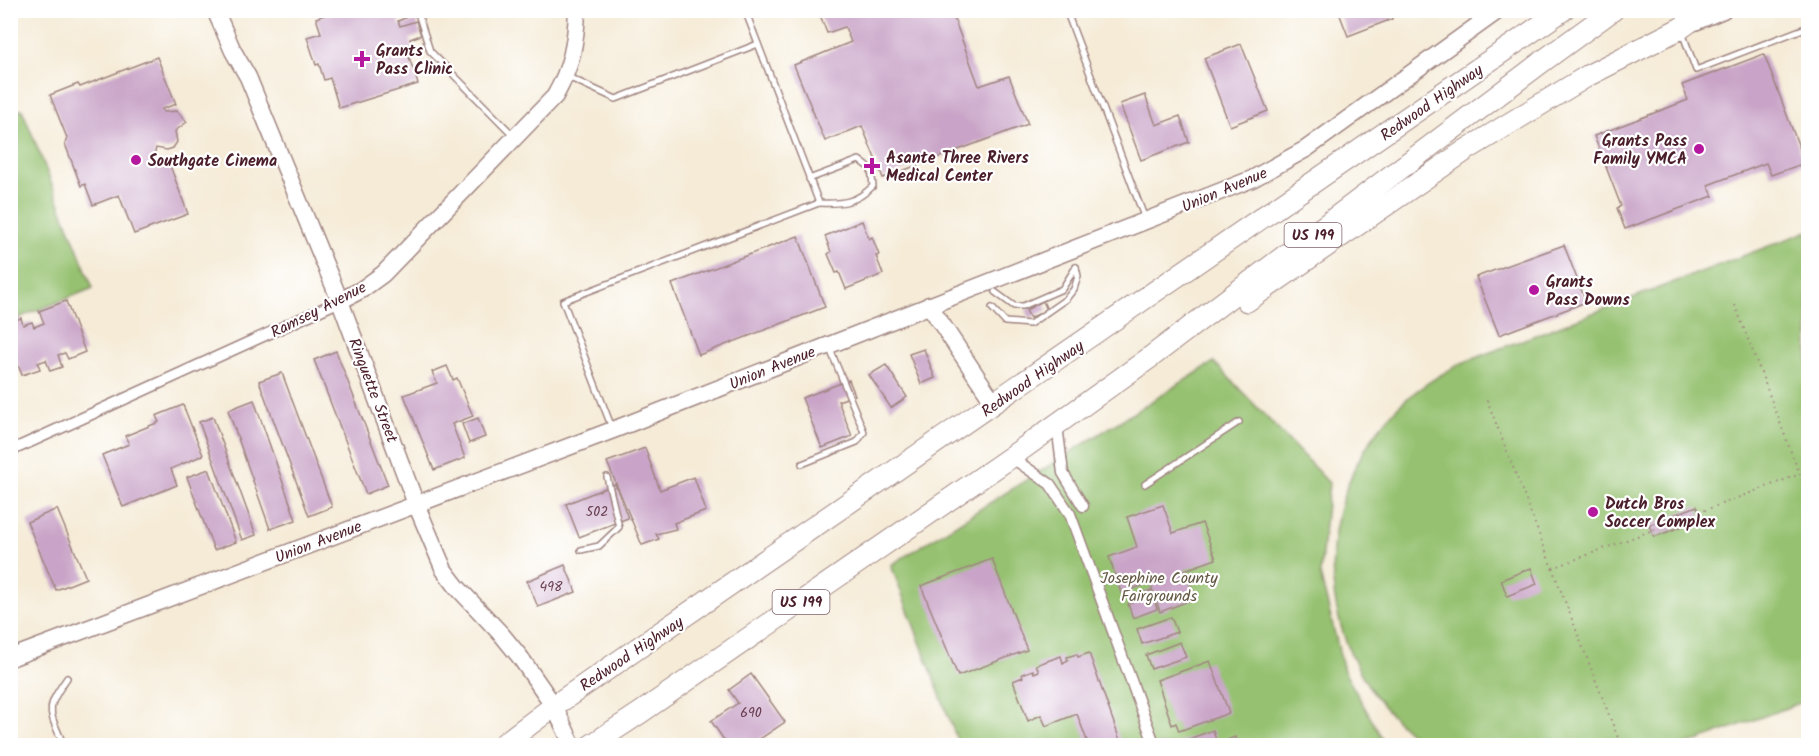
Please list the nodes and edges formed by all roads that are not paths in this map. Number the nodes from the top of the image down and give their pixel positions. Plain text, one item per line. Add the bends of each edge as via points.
1 (215, 10) edge
2 (417, 10) edge
3 (577, 10) edge
4 (745, 10) edge
5 (1066, 10) edge
6 (1499, 10) edge
7 (1563, 10) edge
8 (1613, 10) edge
9 (1706, 10) edge
10 (1723, 10) edge
11 (1809, 27) edge
12 (1681, 28) junction
13 (758, 44) junction
14 (566, 76) junction
15 (514, 136) junction
16 (809, 179) junction
17 (819, 203) junction
18 (1146, 222) junction
19 (995, 292) dead end
20 (340, 301) junction
21 (929, 305) junction
22 (992, 308) dead end
23 (829, 345) junction
24 (1148, 359) junction
25 (995, 404) junction
26 (1239, 422) dead end
27 (1057, 425) junction
28 (613, 430) junction
29 (10, 451) edge
30 (1011, 457) junction
31 (802, 464) dead end
32 (607, 477) dead end
33 (1145, 484) dead end
34 (416, 504) junction
35 (1083, 506) dead end
36 (581, 550) dead end
37 (10, 658) edge
38 (67, 678) dead end
39 (554, 706) junction
40 (64, 746) edge
41 (501, 746) edge
42 (573, 746) edge
43 (590, 746) edge
44 (1155, 746) edge

1 - 20 street, Ringuette Street via 248,77
2 - 15 lane via 430,51
3 - 14 street, Ramsey Avenue via 576,37
4 - 13 lane
5 - 18 lane
6 - 18 street, Union Avenue via 1306,150 1252,179
7 - 25 highway, Redwood Highway / US 199
8 - 24 highway, Redwood Highway / US 199
9 - 12 highway
10 - 12 street
11 - 12 lane via 1696,70
12 - 24 highway via 1588,75 1466,150 1212,325
13 - 14 lane via 616,99
13 - 16 lane
14 - 15 street, Ramsey Avenue via 555,96
15 - 20 street, Ramsey Avenue via 383,274
16 - 17 lane
16 - 17 lane via 858,160 871,169 873,186 862,197 839,204
17 - 28 lane via 563,301
18 - 21 street, Union Avenue
19 - 22 lane via 1014,306 1023,306 1062,289 1076,267 1074,289 1066,299 1030,324 1005,322
20 - 29 street, Ramsey Avenue
20 - 34 street, Ringuette Street
21 - 23 street, Union Avenue
21 - 25 street
23 - 28 street, Union Avenue
23 - 31 lane via 864,432 857,442
24 - 27 highway, Redwood Highway / US 199
25 - 39 highway, Redwood Highway / US 199
26 - 33 lane
27 - 30 highway, Redwood Highway / US 199
27 - 35 street via 1063,473
28 - 34 street, Union Avenue
30 - 43 highway, Redwood Highway / US 199
30 - 44 street via 1050,484 1070,514
32 - 36 lane via 619,527 599,546
34 - 37 street, Union Avenue
34 - 39 street, Ringuette Street via 444,570 514,650
38 - 40 lane via 52,699 50,711
39 - 41 highway, Redwood Highway / US 199
39 - 42 street, Ringuette Street

